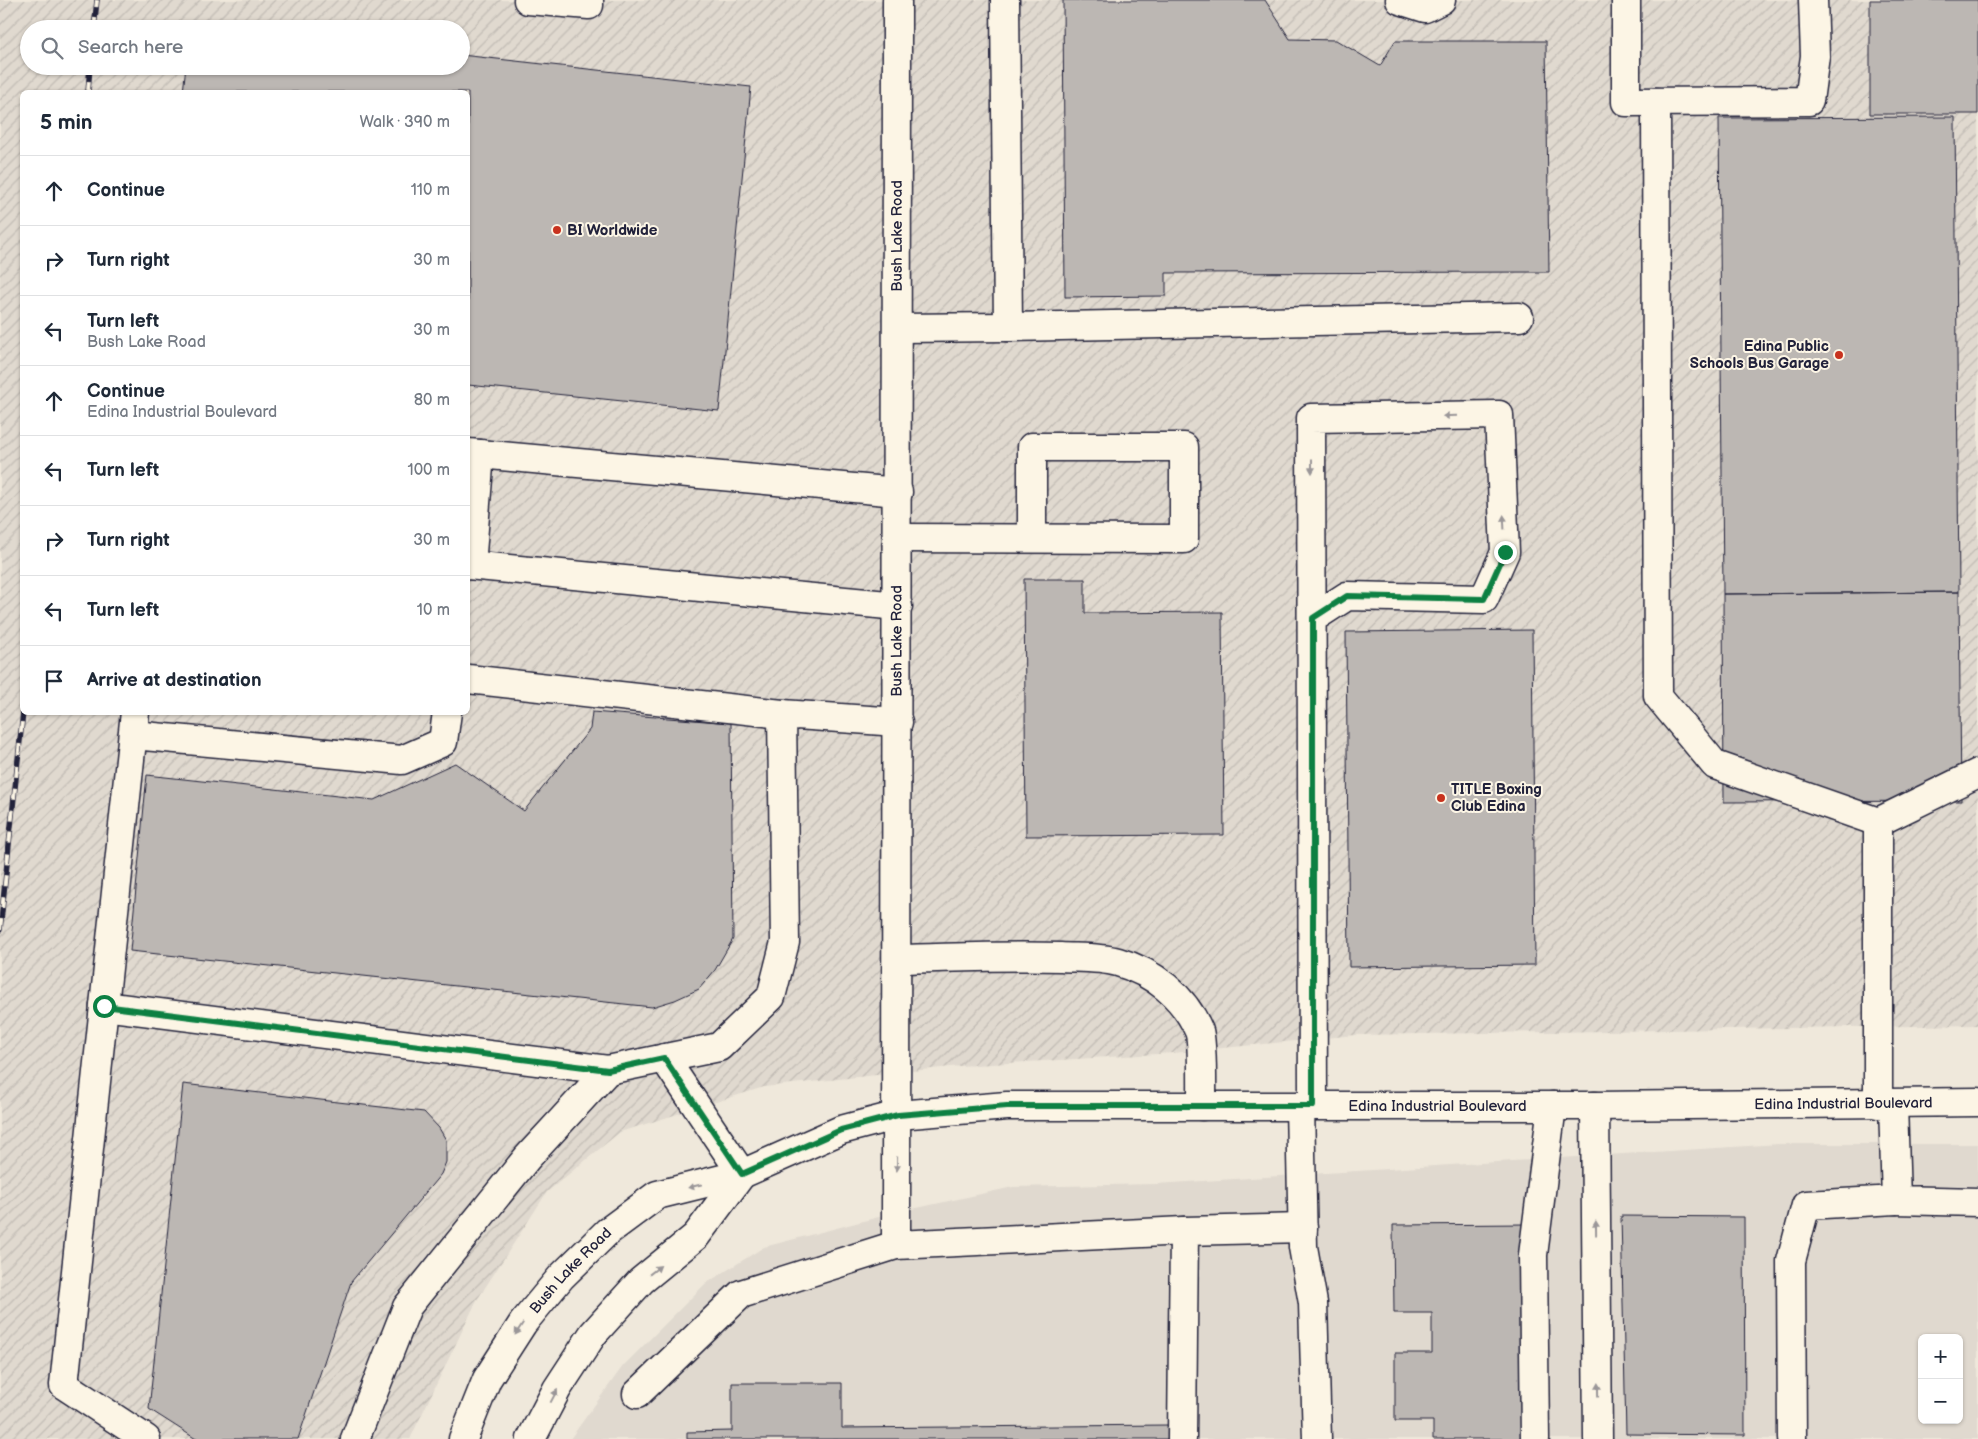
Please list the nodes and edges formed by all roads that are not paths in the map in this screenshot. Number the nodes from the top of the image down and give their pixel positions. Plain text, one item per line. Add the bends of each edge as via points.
1 (528, 0) edge
2 (589, 0) edge
3 (897, 0) edge
4 (1005, 0) edge
5 (1400, 0) edge
6 (1441, 0) edge
7 (1626, 0) edge
8 (1813, 0) edge
9 (1656, 102) junction
10 (1520, 317) dead end
11 (1008, 327) junction
12 (898, 328) junction
13 (474, 453) edge
14 (898, 492) junction
15 (898, 538) junction
16 (1032, 538) junction
17 (470, 543) edge
18 (470, 565) edge
19 (898, 606) junction
20 (1313, 618) junction
21 (470, 679) edge
22 (782, 714) junction
23 (447, 715) edge
24 (898, 722) junction
25 (134, 724) edge
26 (1978, 773) edge
27 (1878, 822) junction
28 (898, 959) junction
29 (104, 1006) junction
30 (664, 1058) junction
31 (608, 1070) junction
32 (1978, 1102) edge
33 (1885, 1104) junction
34 (1202, 1106) junction
35 (1307, 1106) junction
36 (1552, 1106) junction
37 (1595, 1106) junction
38 (898, 1115) junction
39 (742, 1174) junction
40 (1896, 1200) junction
41 (1978, 1202) edge
42 (1302, 1228) junction
43 (1184, 1231) junction
44 (896, 1245) junction
45 (637, 1394) dead end
46 (146, 1439) edge
47 (355, 1439) edge
48 (463, 1439) edge
49 (531, 1439) edge
50 (1182, 1439) edge
51 (1317, 1439) edge
52 (1535, 1439) edge
53 (1598, 1439) edge
54 (1792, 1439) edge

1 - 2 street via 588,5
3 - 12 street, Bush Lake Road
4 - 11 street
5 - 6 street via 1425,8
7 - 9 street via 1626,102
8 - 9 street via 1815,56 1809,101
9 - 27 street via 1658,696 1716,765
10 - 11 street
11 - 12 street
12 - 14 street, Bush Lake Road
13 - 14 street
13 - 17 street
14 - 15 street, Bush Lake Road
15 - 16 street
15 - 19 street, Bush Lake Road
16 - 16 street via 1184,539 1184,447 1032,447
18 - 19 street
19 - 24 street, Bush Lake Road
20 -> 20 street via 1347,596 1484,599 1505,552 1499,415 1311,418
20 - 35 street
21 - 22 street
22 - 24 street
22 - 30 street via 785,942 771,997 718,1047
23 - 25 street via 443,742 402,760
24 - 28 street, Bush Lake Road
25 - 29 street
26 - 27 street
27 - 33 street
28 - 34 street via 1041,956 1116,962 1142,970 1164,985 1185,1007 1200,1032
28 - 38 street, Bush Lake Road
29 - 31 street
29 - 46 street via 64,1385
30 - 31 street
30 - 39 street
31 - 47 street via 527,1158 407,1307
32 - 33 street, Edina Industrial Boulevard
33 - 37 street, Edina Industrial Boulevard
33 - 40 street
34 - 35 street, Edina Industrial Boulevard
34 - 38 street, Edina Industrial Boulevard via 1007,1106
35 - 36 street, Edina Industrial Boulevard
35 - 42 street
36 - 37 street, Edina Industrial Boulevard
36 - 52 street via 1533,1255
53 -> 37 street
38 - 39 street, Bush Lake Road via 841,1130
38 -> 44 street
39 -> 48 street, Bush Lake Road via 657,1195 608,1232 561,1277 523,1323 487,1379
49 -> 39 street, Bush Lake Road via 557,1389 593,1334 641,1281 696,1236
40 - 41 street
40 - 54 street via 1806,1205 1791,1261
42 - 43 street
42 - 51 street via 1313,1303
43 - 44 street
43 - 50 street
44 - 45 street via 741,1294

